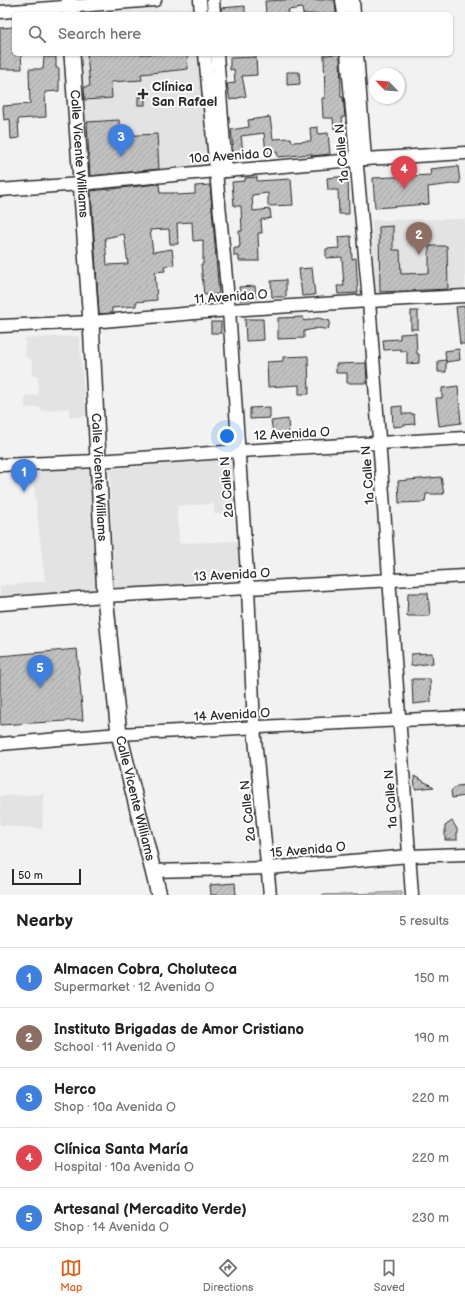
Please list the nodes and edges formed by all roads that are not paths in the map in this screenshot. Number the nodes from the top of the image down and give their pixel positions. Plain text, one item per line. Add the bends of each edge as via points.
1 (155, 0) edge
2 (200, 0) edge
3 (213, 0) edge
4 (342, 0) edge
5 (353, 0) edge
6 (69, 7) edge
7 (0, 12) edge
8 (201, 12) edge
9 (214, 12) edge
10 (344, 12) edge
11 (354, 12) edge
12 (72, 56) edge
13 (205, 56) edge
14 (217, 56) edge
15 (347, 56) edge
16 (357, 56) edge
17 (465, 153) edge
18 (360, 159) junction
19 (221, 171) junction
20 (80, 184) junction
21 (0, 190) edge
22 (465, 296) edge
23 (369, 301) junction
24 (229, 310) junction
25 (91, 322) junction
26 (0, 326) edge
27 (465, 438) edge
28 (380, 443) junction
29 (239, 451) junction
30 (98, 461) junction
31 (0, 465) edge
32 (465, 576) edge
33 (389, 580) junction
34 (248, 588) junction
35 (105, 596) junction
36 (0, 604) edge
37 (465, 717) edge
38 (399, 720) junction
39 (254, 728) junction
40 (119, 734) junction
41 (0, 744) edge
42 (465, 854) edge
43 (410, 856) junction
44 (268, 868) junction
45 (153, 871) junction
46 (159, 895) edge
47 (270, 895) edge
48 (412, 895) edge

1 - 6 street
2 - 8 street
3 - 9 street
4 - 10 street
5 - 11 street
6 - 7 street
12 - 20 main road, Calle Vicente Williams
13 - 19 street, 2a Calle N
14 - 19 street, 2a Calle N
15 - 18 street, 1a Calle N
16 - 18 street, 1a Calle N
17 - 18 street, 10a Avenida O
18 - 19 street, 10a Avenida O
18 - 23 street, 1a Calle N
19 - 20 street, 10a Avenida O
19 - 24 street, 2a Calle N
20 - 21 street, 10a Avenida O
20 - 25 main road, Calle Vicente Williams
22 - 23 street, 11 Avenida O
23 - 24 street, 11 Avenida O
23 - 28 street, 1a Calle N
24 - 25 street, 11 Avenida O
24 - 29 street, 2a Calle N
25 - 26 street, 11 Avenida O
25 - 30 main road, Calle Vicente Williams
27 - 28 street, 12 Avenida O
28 - 29 street, 12 Avenida O
28 - 33 street, 1a Calle N
29 - 30 street, 12 Avenida O
29 - 34 street, 2a Calle N
30 - 31 street, 12 Avenida O
30 - 35 main road, Calle Vicente Williams
32 - 33 street, 13 Avenida O
33 - 34 street, 13 Avenida O
33 - 38 street, 1a Calle N
34 - 35 street, 13 Avenida O
34 - 39 street, 2a Calle N
35 - 36 street, 13 Avenida O
35 - 40 main road, Calle Vicente Williams
37 - 38 street, 14 Avenida O
38 - 39 street, 14 Avenida O
38 - 43 street, 1a Calle N
39 - 40 street, 14 Avenida O
39 - 44 street, 2a Calle N
40 - 41 street, 14 Avenida O
40 - 45 main road, Calle Vicente Williams
42 - 43 street, 15 Avenida O
43 - 44 street, 15 Avenida O
43 - 48 street, 1a Calle N
44 - 45 street, 15 Avenida O
44 - 47 street, 2a Calle N
45 - 46 main road, Calle Vicente Williams

